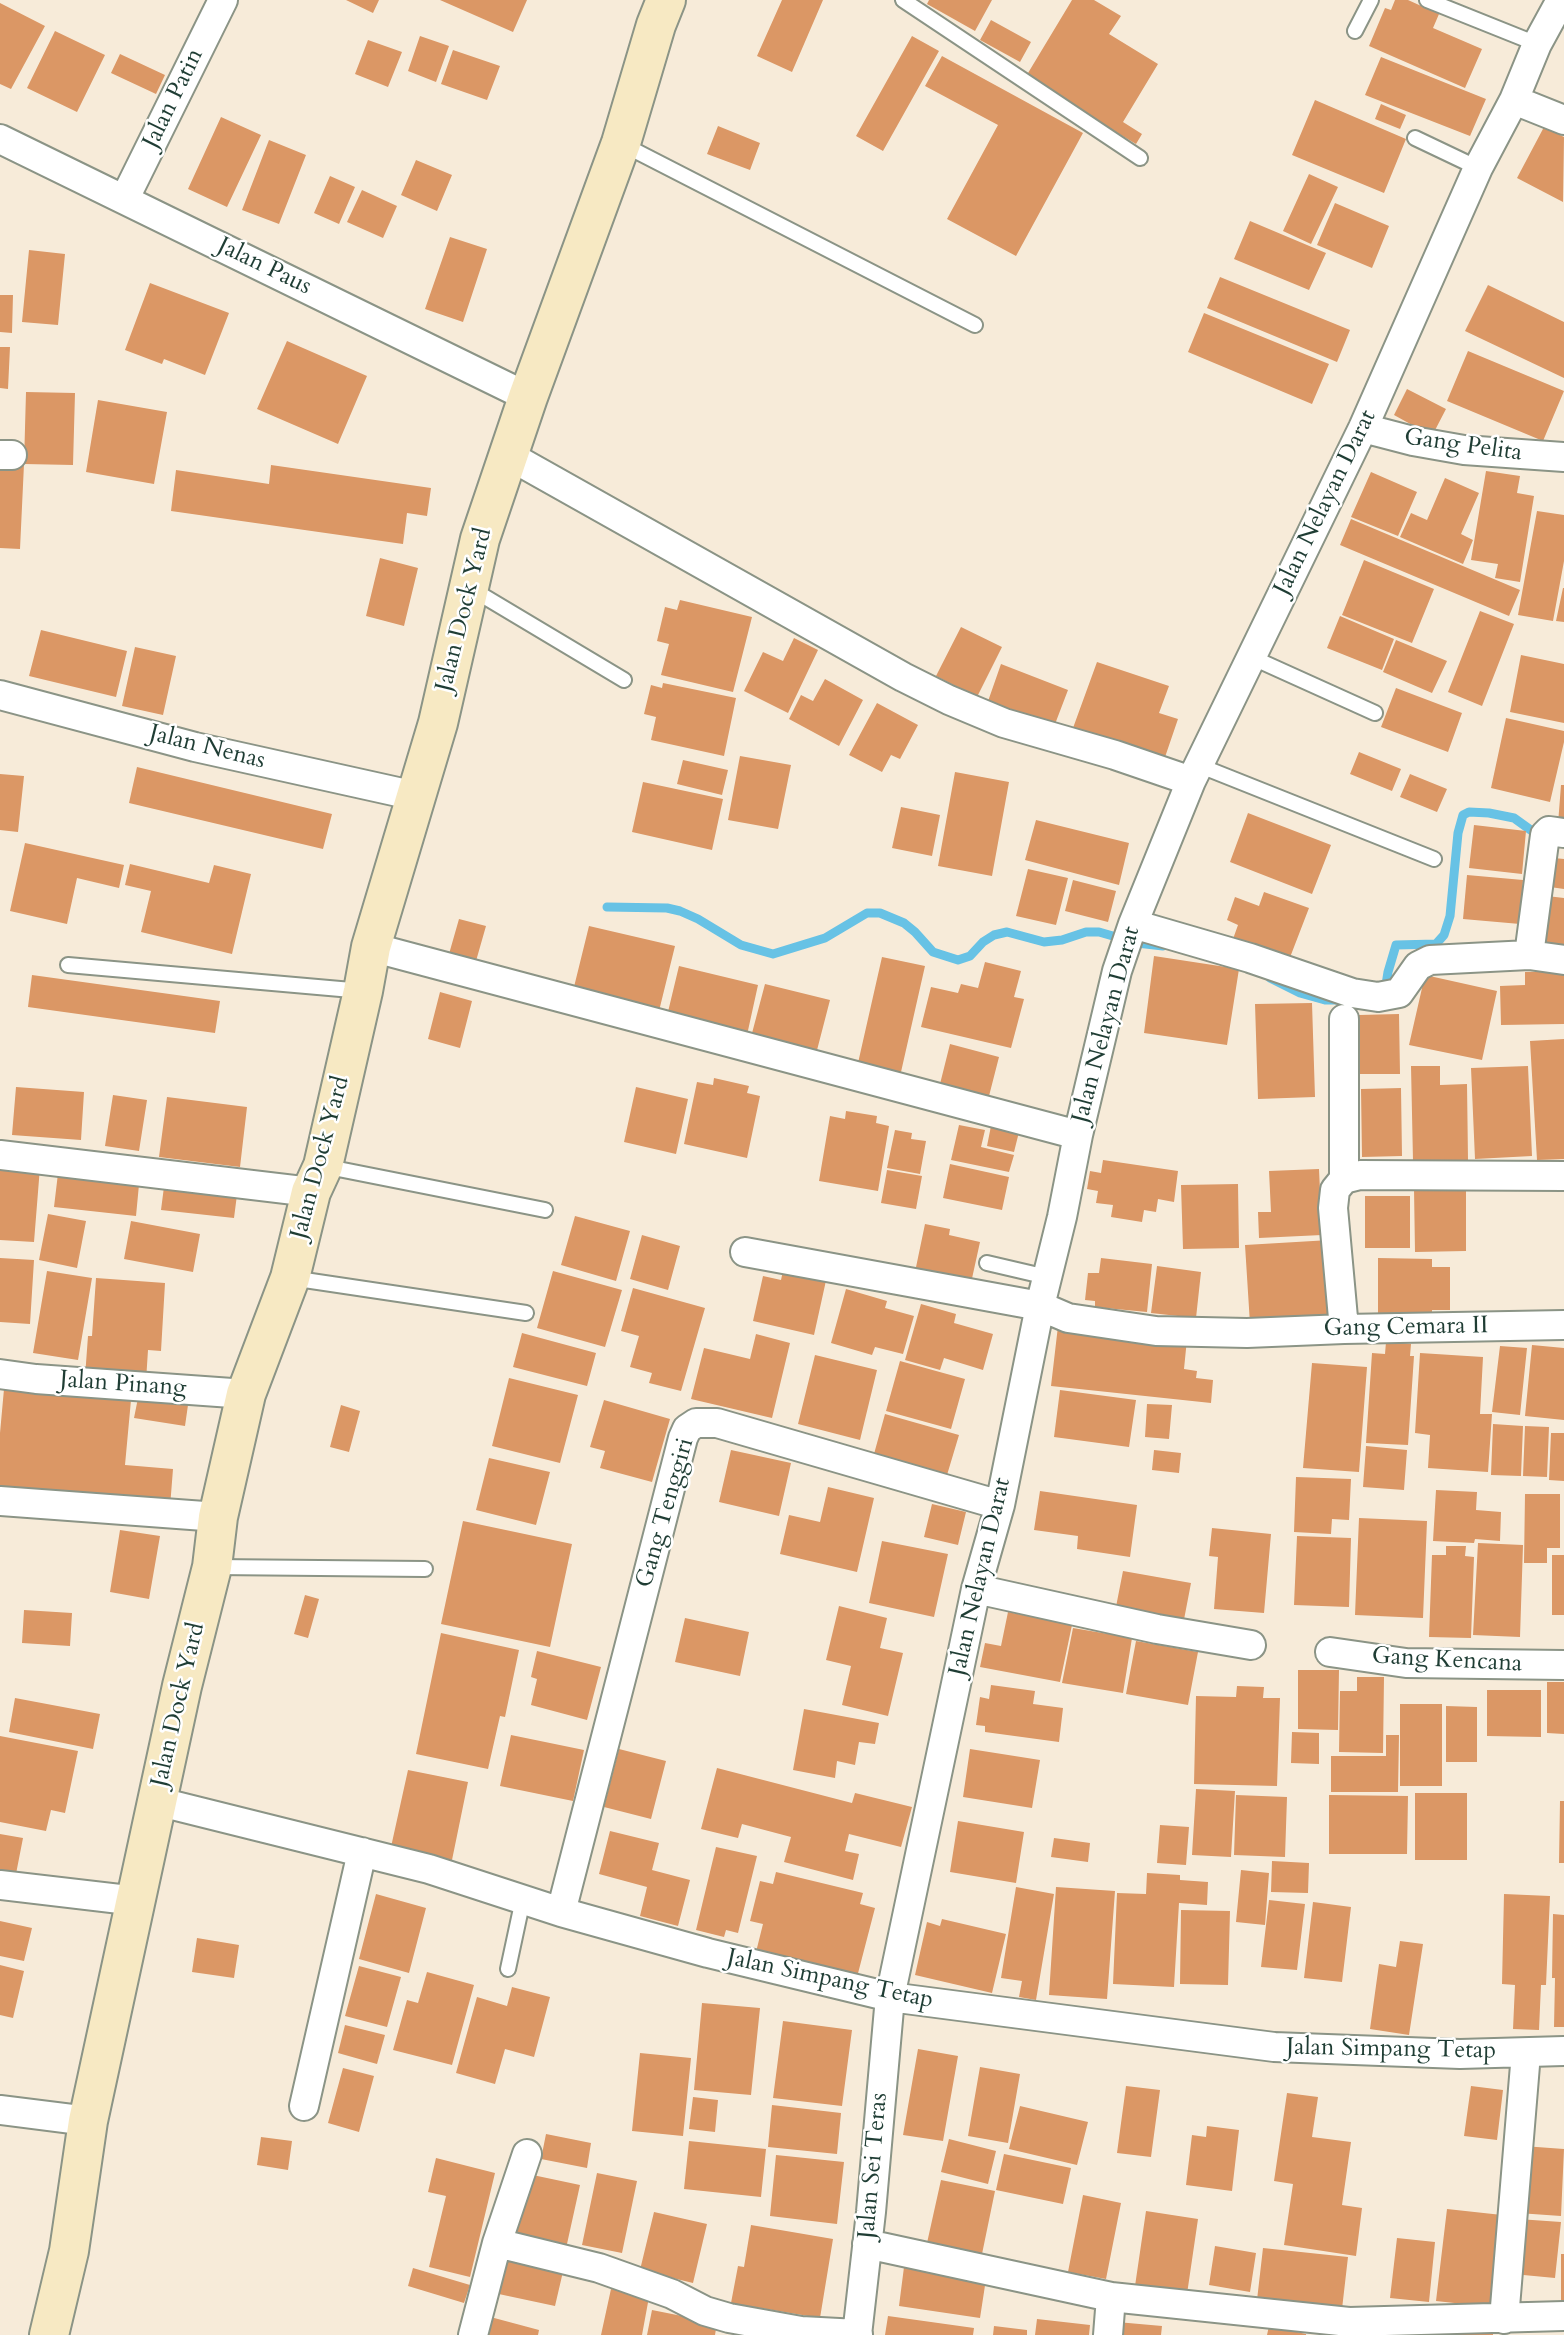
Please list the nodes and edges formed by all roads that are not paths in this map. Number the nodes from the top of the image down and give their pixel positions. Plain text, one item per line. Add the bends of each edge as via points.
1 (223, 0) edge
2 (666, 0) edge
3 (903, 0) edge
4 (1371, 0) edge
5 (1427, 0) edge
6 (1562, 0) edge
7 (1355, 31) dead end
8 (1537, 44) junction
9 (1514, 100) junction
10 (1564, 120) edge
11 (1415, 138) dead end
12 (0, 139) edge
13 (621, 143) junction
14 (1140, 158) dead end
15 (1478, 168) junction
16 (125, 198) junction
17 (975, 325) dead end
18 (528, 397) junction
19 (1363, 428) junction
20 (508, 456) junction
21 (1564, 457) edge
22 (469, 587) junction
23 (1251, 657) junction
24 (624, 680) dead end
25 (0, 695) edge
26 (1375, 713) dead end
27 (1195, 773) junction
28 (416, 796) junction
29 (1550, 840) edge
30 (1434, 859) dead end
31 (1132, 927) junction
32 (371, 947) junction
33 (1529, 955) junction
34 (1564, 960) edge
35 (68, 965) dead end
36 (363, 992) junction
37 (1344, 1020) dead end
38 (1078, 1135) junction
39 (0, 1155) edge
40 (1564, 1176) edge
41 (317, 1179) junction
42 (1344, 1179) junction
43 (545, 1210) dead end
44 (745, 1252) dead end
45 (987, 1263) dead end
46 (1047, 1277) junction
47 (290, 1278) junction
48 (1040, 1306) junction
49 (526, 1313) dead end
50 (1564, 1325) edge
51 (1344, 1329) junction
52 (0, 1374) edge
53 (246, 1394) junction
54 (0, 1502) edge
55 (1000, 1505) junction
56 (218, 1517) junction
57 (212, 1567) junction
58 (425, 1569) dead end
59 (976, 1589) junction
60 (1251, 1645) dead end
61 (1331, 1652) dead end
62 (1564, 1665) edge
63 (156, 1801) junction
64 (362, 1852) junction
65 (0, 1885) edge
66 (523, 1899) junction
67 (137, 1901) junction
68 (561, 1912) junction
69 (508, 1969) dead end
70 (890, 1997) junction
71 (1564, 2051) edge
72 (1526, 2053) junction
73 (304, 2106) dead end
74 (0, 2110) edge
75 (70, 2120) junction
76 (527, 2154) dead end
77 (497, 2243) junction
78 (867, 2244) junction
79 (1111, 2297) junction
80 (1564, 2316) edge
81 (1504, 2319) junction
82 (1349, 2328) edge
83 (858, 2334) edge
84 (49, 2335) edge
85 (473, 2335) edge
86 (1108, 2335) edge

1 - 16 street, Jalan Patin
2 - 13 street, Jalan Dock Yard
3 - 14 lane
4 - 7 lane
5 - 8 lane
6 - 8 street, Jalan Nelayan Darat
8 - 9 street, Jalan Nelayan Darat
9 - 10 street
9 - 15 street, Jalan Nelayan Darat
11 - 15 lane
12 - 16 street, Jalan Paus
13 - 17 lane
13 - 18 street, Jalan Dock Yard
15 - 19 street, Jalan Nelayan Darat
16 - 18 street, Jalan Paus
18 - 20 street, Jalan Dock Yard
19 - 21 street, Gang Pelita via 1464,450
19 - 23 street, Jalan Nelayan Darat
20 - 22 street, Jalan Dock Yard
20 - 27 street via 949,699 1004,723
22 - 24 lane
22 - 28 street, Jalan Dock Yard
23 - 26 lane
23 - 27 street, Jalan Nelayan Darat
25 - 28 street, Jalan Nenas via 195,747
27 - 30 lane
27 - 31 street, Jalan Nelayan Darat
28 - 32 street, Jalan Dock Yard
29 - 33 street
31 - 33 street via 1239,954 1352,993 1385,996 1399,993 1423,962
31 - 38 street, Jalan Nelayan Darat
32 - 36 street, Jalan Dock Yard
32 - 38 street
33 - 34 street
35 - 36 lane
36 - 41 street, Jalan Dock Yard
37 - 42 street
38 - 46 street, Jalan Nelayan Darat
39 - 41 street
40 - 42 street via 1360,1175
41 - 43 lane
41 - 47 street, Jalan Dock Yard
42 - 51 street via 1335,1190 1333,1208
44 - 48 street, Gang Cemara II
45 - 46 lane
46 - 48 street, Jalan Nelayan Darat
47 - 49 lane
47 - 53 street, Jalan Dock Yard
48 - 51 street, Gang Cemara II via 1068,1318 1156,1331
48 - 55 street, Jalan Nelayan Darat
50 - 51 street, Gang Cemara II
52 - 53 street, Jalan Pinang
53 - 56 street, Jalan Dock Yard
54 - 56 street
55 - 59 street, Jalan Nelayan Darat
55 - 68 street, Gang Tenggiri via 717,1423 696,1423 687,1429
56 - 57 street, Jalan Dock Yard
57 - 58 lane
57 - 63 street, Jalan Dock Yard
59 - 60 street
59 - 70 street, Jalan Nelayan Darat
61 - 62 street, Gang Kencana via 1406,1663
63 - 64 street, Jalan Simpang Tetap
63 - 67 street, Jalan Dock Yard
64 - 66 street, Jalan Simpang Tetap
64 - 73 street
65 - 67 street
66 - 68 street, Jalan Simpang Tetap
66 - 69 lane
67 - 75 street, Jalan Dock Yard
68 - 70 street, Jalan Simpang Tetap
70 - 72 street, Jalan Simpang Tetap via 1274,2047
70 - 78 street, Jalan Sei Teras
71 - 72 street, Jalan Simpang Tetap
72 - 81 street
74 - 75 street
75 - 84 street, Jalan Dock Yard via 69,2251
76 - 77 street
77 - 83 street via 599,2267 729,2318 801,2331
77 - 85 street
78 - 79 street
78 - 83 street, Jalan Sei Teras
79 - 82 street
79 - 86 street
80 - 81 street
81 - 82 street

